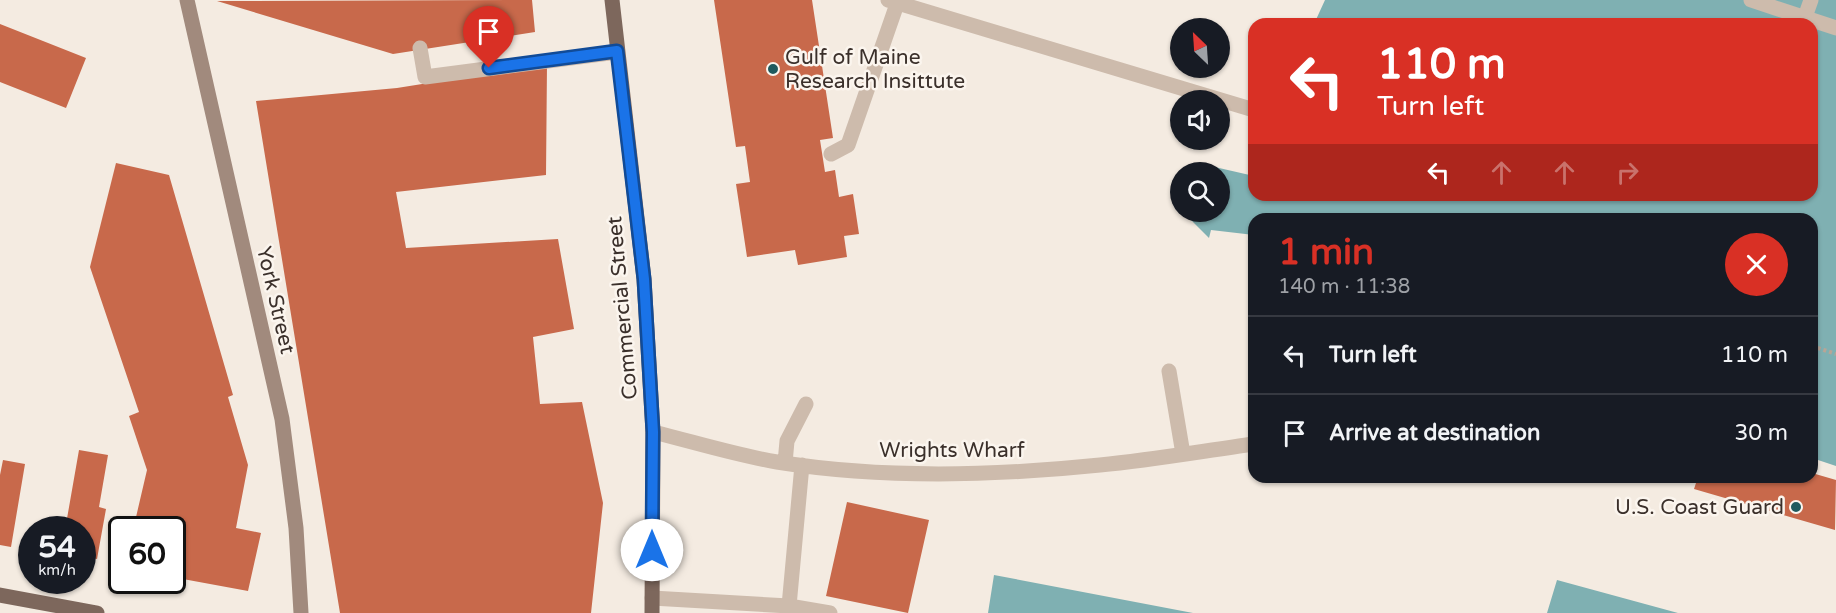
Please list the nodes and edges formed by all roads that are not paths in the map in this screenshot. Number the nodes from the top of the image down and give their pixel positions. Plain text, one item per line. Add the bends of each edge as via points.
1 (187, 0) edge
2 (612, 0) edge
3 (1751, 0) edge
4 (1810, 0) edge
5 (892, 2) edge
6 (1805, 17) joint
7 (1818, 22) edge
8 (1836, 28) edge
9 (420, 48) dead end
10 (617, 51) junction
11 (1248, 108) edge
12 (831, 154) dead end
13 (1169, 371) dead end
14 (806, 404) dead end
15 (653, 432) junction
16 (1248, 445) edge
17 (1183, 454) junction
18 (785, 463) junction
19 (802, 465) junction
20 (0, 595) edge
21 (652, 605) edge
22 (789, 606) junction
23 (98, 613) edge
24 (301, 613) edge
25 (830, 613) edge

1 - 24 street, York Street via 282,419 296,528
2 - 10 main road, Commercial Street
3 - 6 street
4 - 6 street
5 - 11 street
5 - 12 street via 848,145
7 - 8 street
9 - 10 street via 425,76
10 - 15 main road, Commercial Street via 644,279
13 - 17 street
14 - 18 street via 787,441
15 - 18 street, Wrights Wharf
15 - 21 main road, Commercial Street
16 - 17 street, Wrights Wharf
17 - 19 street, Wrights Wharf via 1024,471 897,472
18 - 19 street, Wrights Wharf
19 - 22 street
20 - 23 main road
21 - 22 street
22 - 25 street

